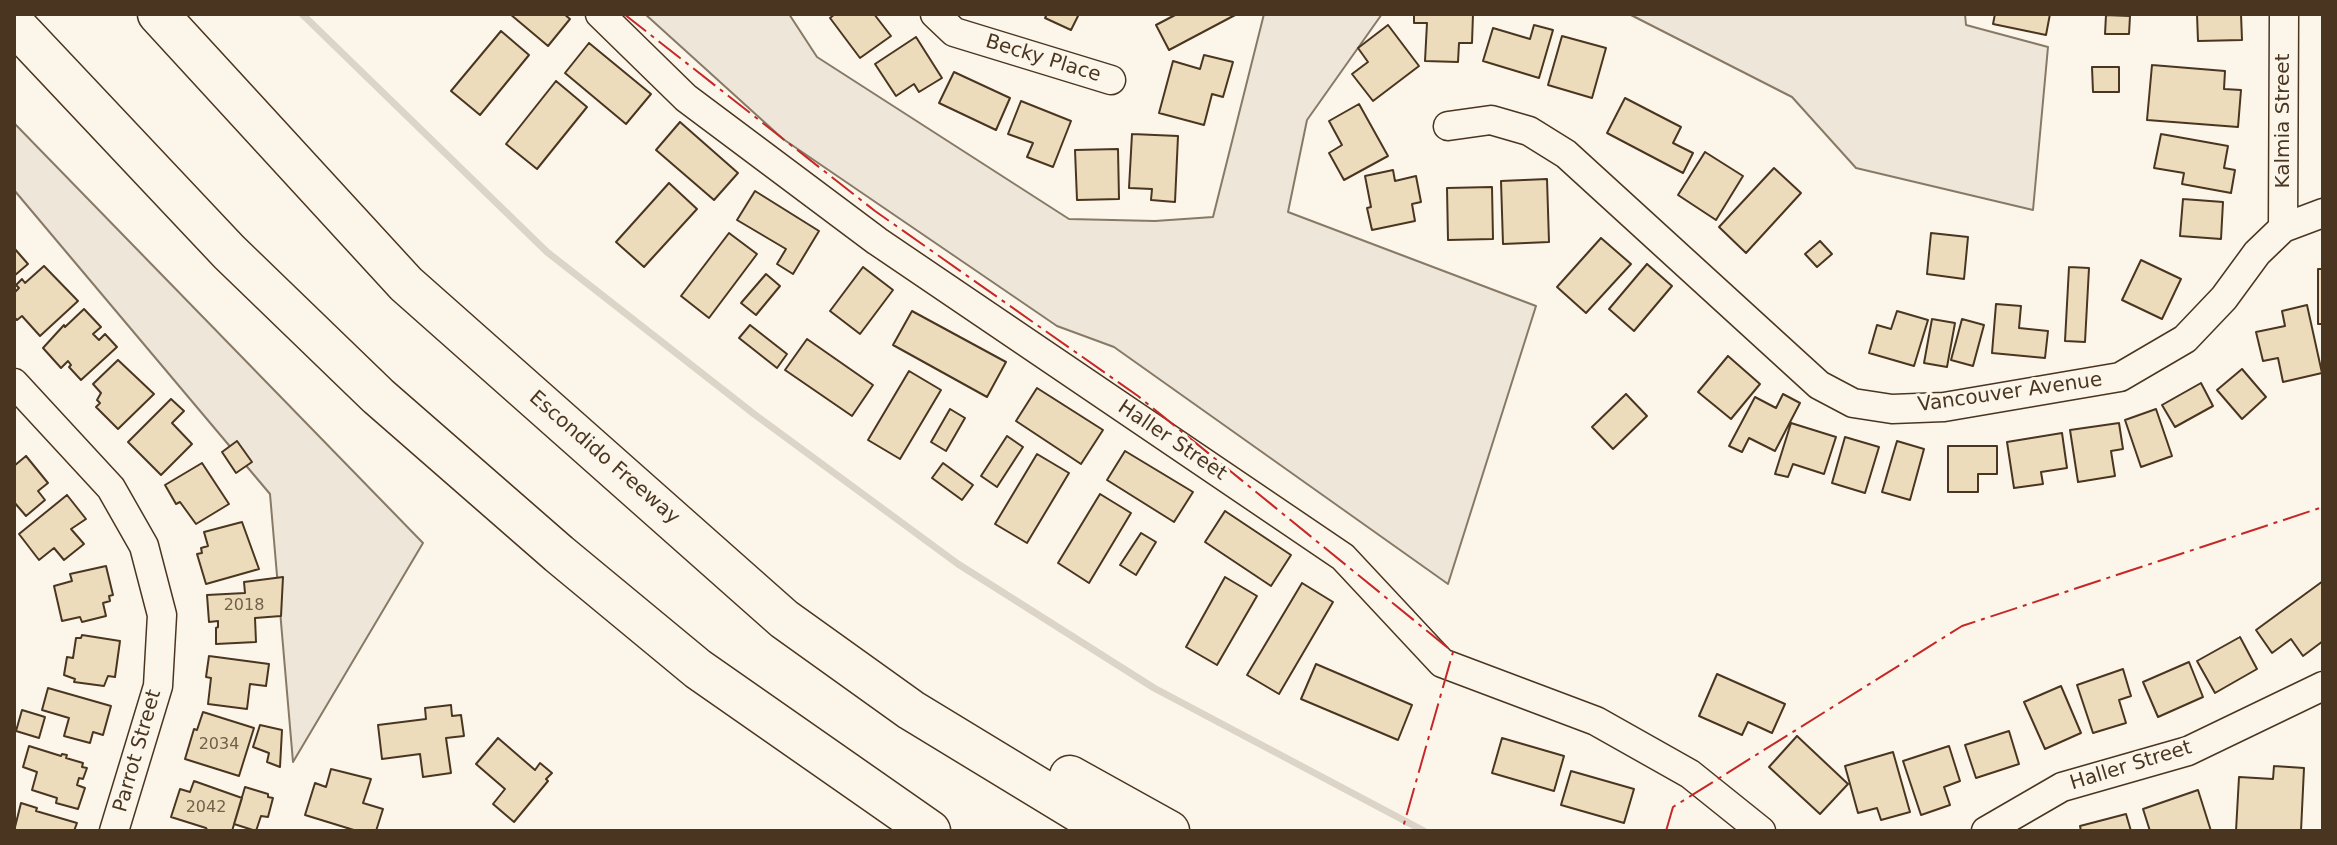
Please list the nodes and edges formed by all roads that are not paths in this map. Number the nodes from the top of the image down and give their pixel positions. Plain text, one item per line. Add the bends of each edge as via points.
1 (158, 14) edge
2 (600, 14) edge
3 (935, 14) edge
4 (2284, 14) edge
5 (14, 24) edge
6 (1111, 80) dead end
7 (1448, 126) dead end
8 (2323, 213) edge
9 (2283, 228) junction
10 (14, 383) edge
11 (695, 539) junction
12 (2323, 686) edge
13 (114, 831) edge
14 (930, 831) edge
15 (1110, 831) edge
16 (1169, 831) edge
17 (1761, 831) edge
18 (1986, 831) edge

1 - 11 highway, Escondido Freeway via 406,284
2 - 17 street, Haller Street via 686,98 877,241 1343,557 1442,663 1596,721 1690,774
3 - 6 street, Becky Place via 954,32
4 - 9 street, Kalmia Street
5 - 14 highway via 229,252 378,396 698,669
7 - 9 street, Vancouver Avenue via 1491,120 1529,131 1566,154 1819,385 1853,403 1892,409 1944,407 2120,377 2185,339
8 - 9 street, Vancouver Avenue
10 - 13 street, Parrot Street via 111,488 144,546 162,615 158,686
11 - 15 highway, Escondido Freeway via 784,619 898,701
11 - 16 highway via 833,635
12 - 18 street, Haller Street via 2188,751 2062,787

